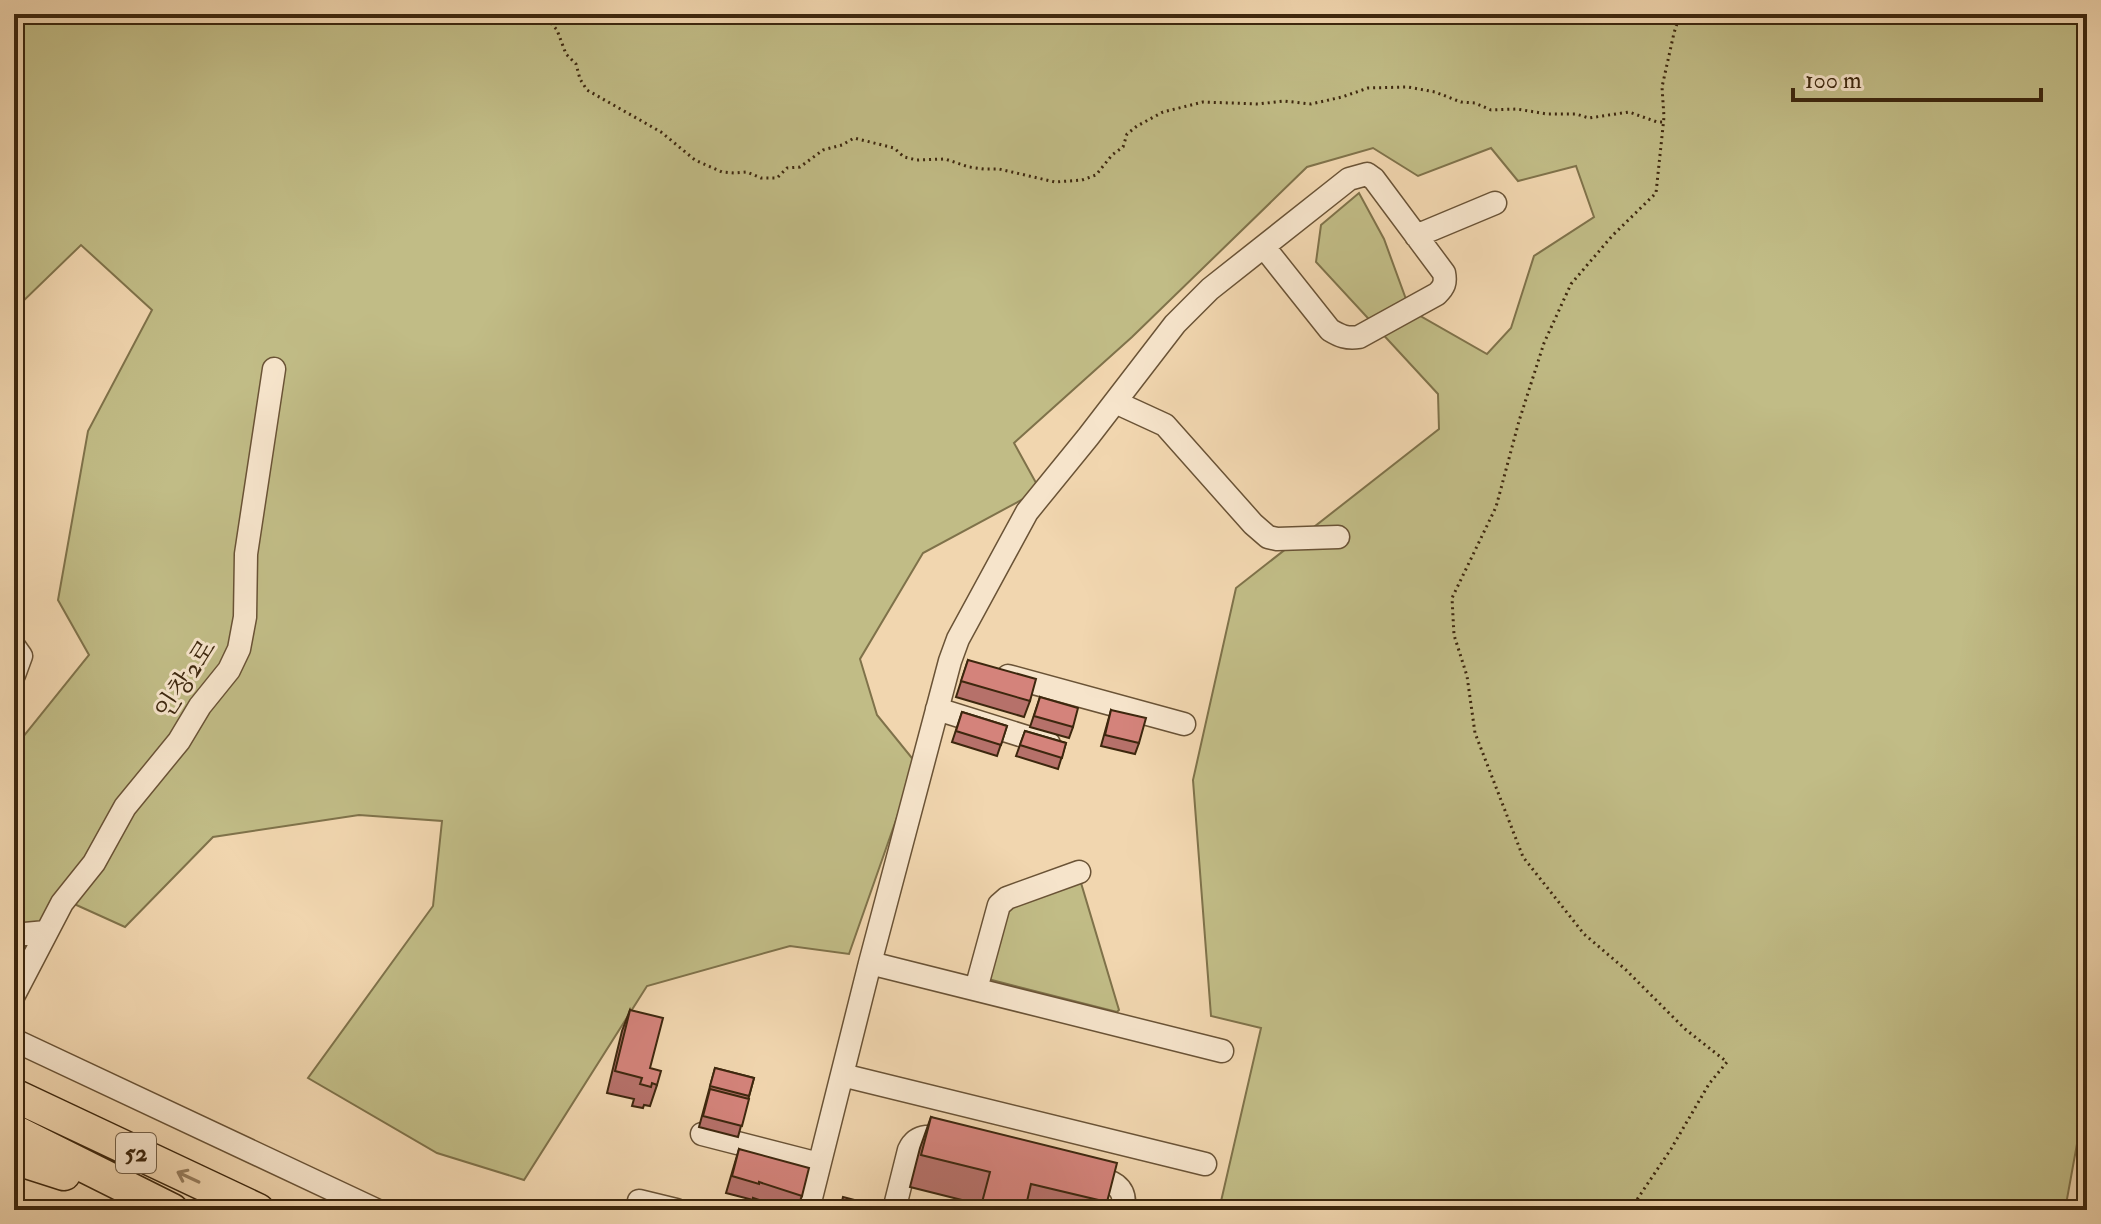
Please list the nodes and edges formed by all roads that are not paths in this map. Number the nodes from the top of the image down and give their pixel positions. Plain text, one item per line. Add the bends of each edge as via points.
1 (1495, 203) dead end
2 (1416, 236) junction
3 (1264, 247) junction
4 (274, 369) dead end
5 (1115, 402) junction
6 (1338, 537) dead end
7 (14, 646) edge
8 (994, 672) edge
9 (14, 675) edge
10 (937, 709) junction
11 (1184, 724) dead end
12 (1058, 747) edge
13 (1079, 872) dead end
14 (46, 932) junction
15 (14, 935) edge
16 (870, 963) junction
17 (976, 989) junction
18 (14, 995) edge
19 (14, 1040) edge
20 (1222, 1051) dead end
21 (842, 1075) junction
22 (14, 1095) edge
23 (14, 1131) edge
24 (702, 1134) dead end
25 (968, 1145) edge
26 (14, 1158) edge
27 (819, 1164) junction
28 (1205, 1164) dead end
29 (1068, 1169) edge
30 (639, 1201) dead end
31 (158, 1204) edge
32 (258, 1210) edge
33 (376, 1210) edge
34 (676, 1210) edge
35 (808, 1210) edge
36 (894, 1210) edge
37 (1123, 1210) edge

1 - 2 street
2 - 3 street via 1367,174 1349,179
2 - 3 street via 1444,273 1443,289 1349,338 1330,330
3 - 5 street via 1194,303
4 - 14 street, 인창2로 via 246,554 239,649 179,741 125,807
5 - 6 street via 1165,425 1268,537
5 - 10 street via 1027,512 958,639 957,663
7 - 9 street via 21,656
8 - 11 street
10 - 12 street
10 - 16 street
13 - 17 street via 1002,901
14 - 15 street
14 - 18 street, 인창2로
16 - 17 street
16 - 21 street
17 - 20 street
19 - 33 street
21 - 27 street
21 - 28 street
32 -> 22 highway, 52
23 - 31 highway, 52
24 - 27 street
25 - 36 street via 934,1136 912,1143
26 - 31 highway
27 - 35 street
29 - 37 street via 1114,1182 1124,1198
30 - 34 street

